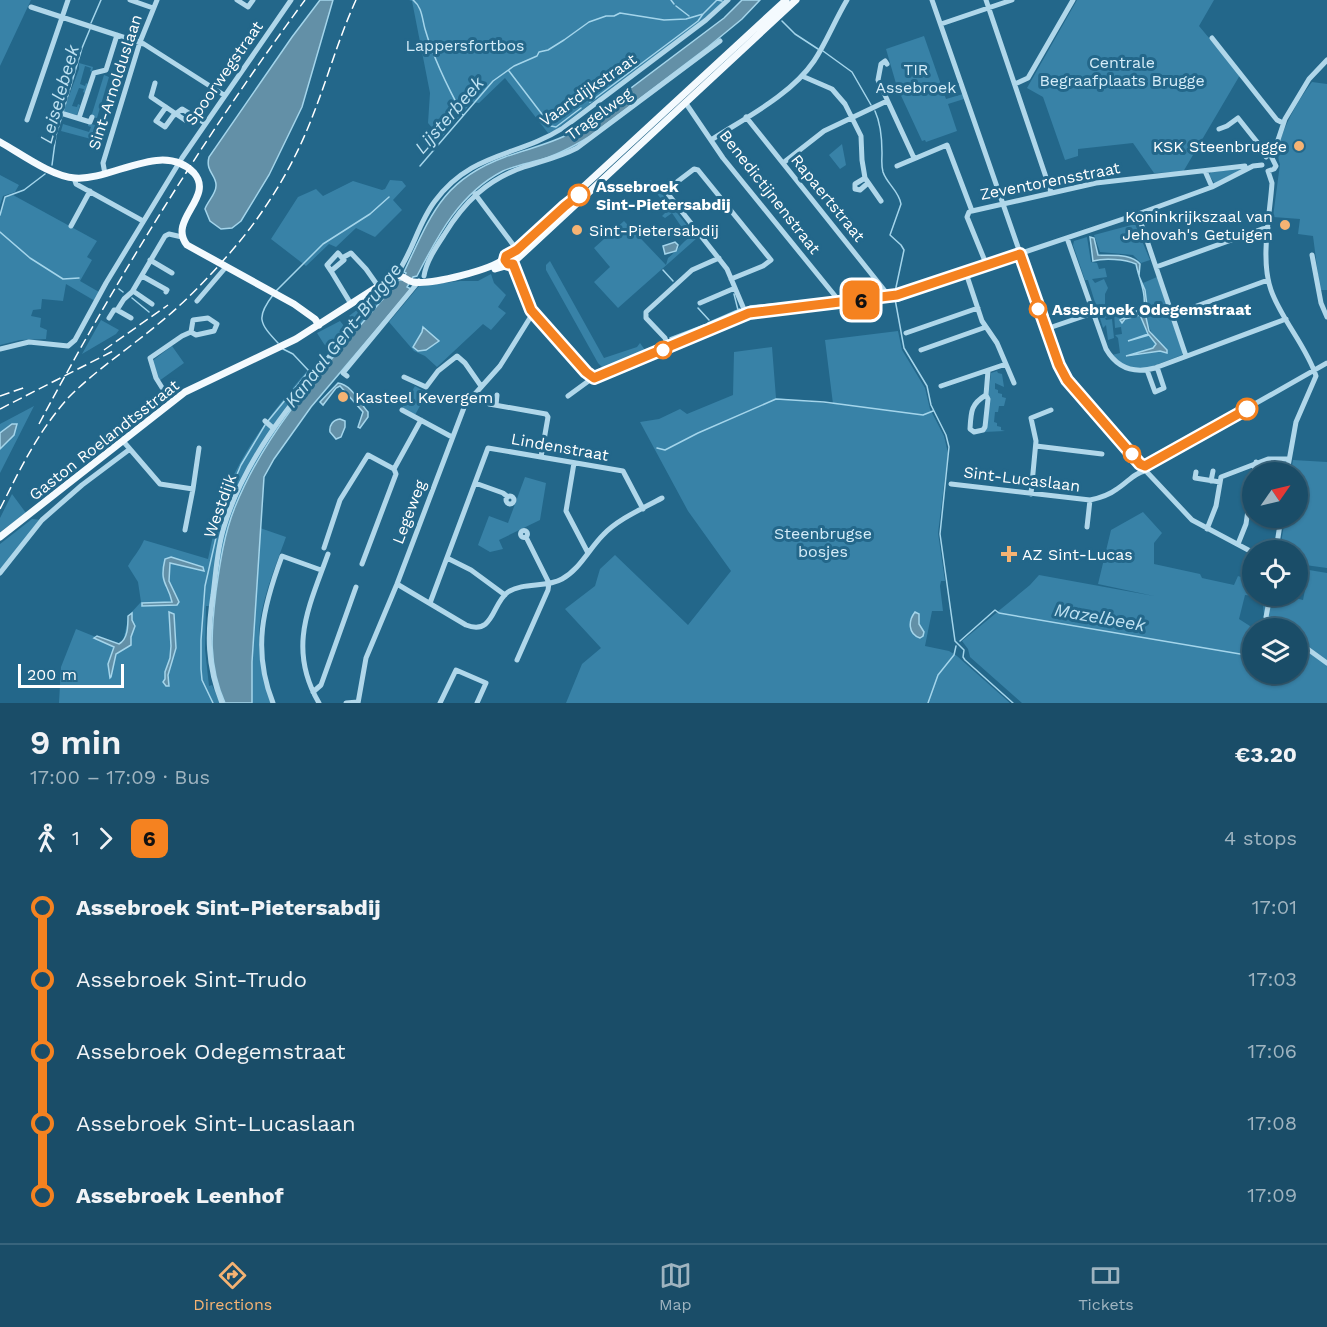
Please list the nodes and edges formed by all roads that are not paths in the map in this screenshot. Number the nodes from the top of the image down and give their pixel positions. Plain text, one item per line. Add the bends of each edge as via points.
1 (68, 0) edge
2 (130, 0) edge
3 (157, 0) edge
4 (237, 0) edge
5 (253, 0) edge
6 (291, 0) edge
7 (728, 0) edge
8 (786, 0) edge
9 (796, 0) edge
10 (847, 0) edge
11 (932, 0) edge
12 (986, 0) edge
13 (1012, 0) edge
14 (1073, 0) edge
15 (31, 7) dead end
16 (153, 8) junction
17 (989, 8) junction
18 (62, 17) junction
19 (940, 24) junction
20 (117, 35) junction
21 (1212, 38) dead end
22 (720, 41) dead end
23 (140, 42) junction
24 (1327, 60) edge
25 (881, 68) dead end
26 (802, 76) junction
27 (155, 83) dead end
28 (1015, 84) junction
29 (224, 95) junction
30 (686, 99) junction
31 (887, 101) junction
32 (166, 107) junction
33 (64, 114) dead end
34 (176, 114) junction
35 (92, 117) dead end
36 (746, 117) junction
37 (851, 117) junction
38 (79, 118) junction
39 (27, 120) dead end
40 (185, 120) dead end
41 (205, 123) junction
42 (1283, 123) junction
43 (1219, 129) dead end
44 (711, 140) junction
45 (0, 142) edge
46 (914, 158) junction
47 (1269, 158) junction
48 (180, 163) junction
49 (783, 163) junction
50 (1262, 165) junction
51 (897, 166) dead end
52 (1245, 166) dead end
53 (1205, 171) junction
54 (1268, 171) junction
55 (105, 174) junction
56 (74, 178) junction
57 (1212, 188) junction
58 (90, 191) junction
59 (1051, 192) junction
60 (475, 194) junction
61 (881, 201) dead end
62 (1002, 204) junction
63 (972, 211) junction
64 (1138, 214) junction
65 (143, 221) junction
66 (71, 226) dead end
67 (1268, 228) junction
68 (182, 237) junction
69 (1067, 238) junction
70 (529, 239) junction
71 (1020, 254) junction
72 (1312, 255) dead end
73 (512, 258) junction
74 (719, 258) junction
75 (150, 260) junction
76 (987, 266) junction
77 (226, 267) junction
78 (1156, 267) junction
79 (172, 273) dead end
80 (966, 273) junction
81 (461, 275) junction
82 (141, 276) junction
83 (404, 277) junction
84 (422, 279) junction
85 (731, 279) junction
86 (1268, 280) junction
87 (378, 286) junction
88 (735, 288) junction
89 (133, 291) junction
90 (166, 292) dead end
91 (889, 296) junction
92 (197, 301) dead end
93 (840, 302) junction
94 (353, 303) junction
95 (700, 303) dead end
96 (152, 304) dead end
97 (978, 308) junction
98 (117, 310) junction
99 (533, 313) junction
100 (746, 314) junction
101 (1093, 314) junction
102 (1172, 315) junction
103 (1327, 316) edge
104 (109, 318) dead end
105 (131, 318) dead end
106 (1286, 319) junction
107 (316, 327) junction
108 (986, 327) junction
109 (1046, 329) junction
110 (190, 332) junction
111 (906, 333) dead end
112 (338, 346) dead end
113 (668, 347) junction
114 (0, 349) edge
115 (921, 350) dead end
116 (1186, 356) junction
117 (1327, 363) edge
118 (1006, 364) junction
119 (1157, 367) junction
120 (1147, 370) junction
121 (987, 371) junction
122 (1315, 372) junction
123 (347, 376) dead end
124 (404, 377) dead end
125 (594, 378) junction
126 (1014, 383) dead end
127 (481, 386) junction
128 (940, 386) dead end
129 (986, 394) junction
130 (497, 395) dead end
131 (568, 396) dead end
132 (171, 402) junction
133 (402, 410) dead end
134 (1051, 410) dead end
135 (421, 420) junction
136 (452, 437) junction
137 (123, 441) junction
138 (1036, 446) junction
139 (199, 448) dead end
140 (129, 449) junction
141 (1102, 454) dead end
142 (541, 457) junction
143 (1289, 459) junction
144 (1256, 462) edge
145 (1289, 462) edge
146 (574, 463) junction
147 (1142, 468) junction
148 (1242, 468) edge
149 (394, 469) junction
150 (1212, 471) dead end
151 (1196, 472) dead end
152 (1211, 481) junction
153 (1220, 482) junction
154 (475, 483) junction
155 (951, 484) dead end
156 (193, 489) junction
157 (1030, 494) junction
158 (507, 497) dead end
159 (662, 498) dead end
160 (1090, 500) junction
161 (643, 508) junction
162 (1087, 526) dead end
163 (1244, 528) edge
164 (1207, 529) junction
165 (185, 530) dead end
166 (0, 537) edge
167 (526, 537) dead end
168 (1238, 544) junction
169 (1242, 546) edge
170 (324, 548) dead end
171 (588, 553) junction
172 (328, 554) dead end
173 (447, 558) junction
174 (362, 564) dead end
175 (321, 570) junction
176 (0, 573) edge
177 (549, 583) junction
178 (397, 584) junction
179 (356, 587) dead end
180 (505, 596) junction
181 (430, 603) junction
182 (1308, 649) edge
183 (518, 660) dead end
184 (1327, 663) edge
185 (312, 692) junction
186 (222, 703) edge
187 (273, 703) edge
188 (319, 703) edge
189 (346, 703) edge
190 (358, 703) edge
191 (440, 703) edge
192 (477, 703) edge

1 - 18 street
2 - 16 street
3 - 16 street, Sint-Arnolduslaan
4 - 5 street via 248,7
6 - 29 street, Spoorwegstraat
7 - 83 street, Vaartdijkstraat via 563,128 481,162 458,177 433,203
8 - 30 main road
9 - 30 main road
10 - 26 street
11 - 19 street
12 - 17 street
13 - 17 street
14 - 28 street via 1028,78
15 - 18 street
16 - 23 street, Sint-Arnolduslaan
17 - 19 street
17 - 28 street
18 - 20 street
18 - 39 street
19 - 62 street
20 - 23 street
20 - 38 street via 106,70 95,72
21 - 42 street via 1276,120
22 - 60 street, Tragelweg via 577,148 505,174
23 - 29 street
23 - 55 street, Sint-Arnolduslaan via 103,163
24 - 42 street via 1309,79
25 - 31 street via 878,80
26 - 36 street
26 - 37 street via 832,89
27 - 32 street via 151,97
28 - 59 street
29 - 41 street, Spoorwegstraat
30 - 44 street, Benedictijnenstraat
30 - 70 main road via 665,112
30 - 73 main road
31 - 37 street
31 - 46 street
32 - 34 street
32 - 34 street via 156,121 165,127
33 - 38 street
34 - 40 street
34 - 41 street via 183,109
35 - 38 street via 90,122
36 - 44 street
36 - 49 street, Rapaertstraat
37 - 49 street via 824,131
37 - 61 street via 861,136 866,180
41 - 48 street, Spoorwegstraat
42 - 47 street
43 - 47 street via 1238,118
44 - 93 street, Benedictijnenstraat
45 - 56 main road via 52,171
46 - 51 street
46 - 63 street via 947,145
47 - 50 street
47 - 54 street via 1276,166
48 - 55 main road via 155,160
48 - 65 street, Spoorwegstraat
48 - 68 main road via 195,174 199,187 184,221
49 - 91 street, Rapaertstraat
50 - 54 street
50 - 57 street
52 - 53 street, Zeventorensstraat
53 - 57 street
53 - 59 street, Zeventorensstraat
54 - 67 street via 1272,183
55 - 56 main road
56 - 58 street via 76,184
57 - 64 street
58 - 65 street
58 - 66 street
59 - 62 street, Zeventorensstraat
60 - 73 street
60 - 84 street, Tragelweg via 451,224
62 - 63 street, Zeventorensstraat
62 - 71 street
63 - 76 street via 968,217
64 - 69 street
64 - 78 street
65 - 114 street, Spoorwegstraat via 70,345 29,342
67 - 78 street
67 - 86 street
68 - 75 street via 165,236
68 - 77 main road via 191,248
69 - 71 street
69 - 101 street
70 - 73 main road
70 - 81 main road
71 - 76 street
71 - 109 street
72 - 103 street
73 - 81 main road
73 - 99 street
74 - 85 street
74 - 85 street via 668,194 669,188 696,169 771,260
74 - 113 street via 692,270 646,312
75 - 79 street
75 - 82 street
76 - 80 street
77 - 92 street
77 - 107 main road via 294,304 315,319
78 - 102 street
80 - 91 street
80 - 97 street
81 - 84 main road
82 - 89 street
82 - 90 street
83 - 84 main road
83 - 87 main road, Gaston Roelandtsstraat
84 - 123 street, Tragelweg via 343,373
85 - 88 street
86 - 102 street
86 - 106 street
87 - 94 main road, Gaston Roelandtsstraat
87 - 94 street via 351,254 342,258 331,271
88 - 95 street
88 - 100 street
89 - 96 street
89 - 98 street
91 - 93 street
93 - 100 street
94 - 107 main road, Gaston Roelandtsstraat
97 - 108 street
97 - 111 street
98 - 104 street
98 - 105 street
99 - 125 street
99 - 127 street, Legeweg via 500,366
100 - 113 street
101 - 109 street
101 - 120 street via 1114,361 1128,370
102 - 116 street
106 - 116 street
106 - 122 street
107 - 132 main road, Gaston Roelandtsstraat
108 - 115 street
108 - 118 street
109 - 147 street via 1067,380
110 - 110 street via 195,319 208,318 217,324 213,332
110 - 132 street via 150,358 156,378
112 - 186 street, Westdijk via 268,424 231,508 218,552 211,605 211,672
113 - 125 street
116 - 119 street
117 - 122 street, Sint-Lucaslaan
118 - 121 street
118 - 126 street
119 - 120 street
119 - 120 street via 1164,388 1155,392
121 - 128 street
121 - 129 street
122 - 143 street via 1316,378 1296,422
122 - 147 street, Sint-Lucaslaan
124 - 127 street via 426,387 457,356
125 - 131 street
127 - 136 street, Legeweg via 465,405
129 - 129 street via 972,408 970,429 974,432 985,427
130 - 142 street via 492,405 546,414
132 - 137 main road, Gaston Roelandtsstraat
133 - 135 street
134 - 138 street via 1031,418
135 - 136 street
135 - 149 street
136 - 178 street, Legeweg
137 - 140 street
137 - 166 main road, Gaston Roelandtsstraat
138 - 141 street
138 - 157 street
139 - 156 street
140 - 156 street via 160,484
140 - 176 street via 42,520
142 - 146 street, Lindenstraat
142 - 154 street, Lindenstraat via 488,448
143 - 144 street
143 - 145 street
146 - 161 street, Lindenstraat via 623,471
146 - 171 street via 566,511
147 - 160 street, Sint-Lucaslaan via 1117,490
147 - 164 street via 1187,515
148 - 153 street via 1221,477
149 - 170 street via 368,455 340,500
149 - 174 street via 396,474
150 - 152 street
151 - 152 street via 1195,478
152 - 153 street
153 - 164 street
154 - 158 street
154 - 173 street, Lindenstraat
155 - 157 street, Sint-Lucaslaan
156 - 165 street
157 - 160 street, Sint-Lucaslaan
159 - 161 street
160 - 162 street, Sint-Lucaslaan
161 - 171 street via 613,526
163 - 168 street
164 - 168 street
167 - 177 street
168 - 169 street
171 - 177 street via 571,572
172 - 175 street
173 - 180 street via 471,570
173 - 181 street, Lindenstraat
175 - 185 street via 302,636 303,663
175 - 187 street via 282,556 270,588 261,647
177 - 180 street via 521,587
177 - 183 street
178 - 181 street
178 - 190 street, Legeweg via 366,658
179 - 185 street via 321,685
180 - 181 street via 488,622 480,627 466,625
182 - 184 street
185 - 188 street
189 - 190 street
191 - 192 street via 456,670 486,683

